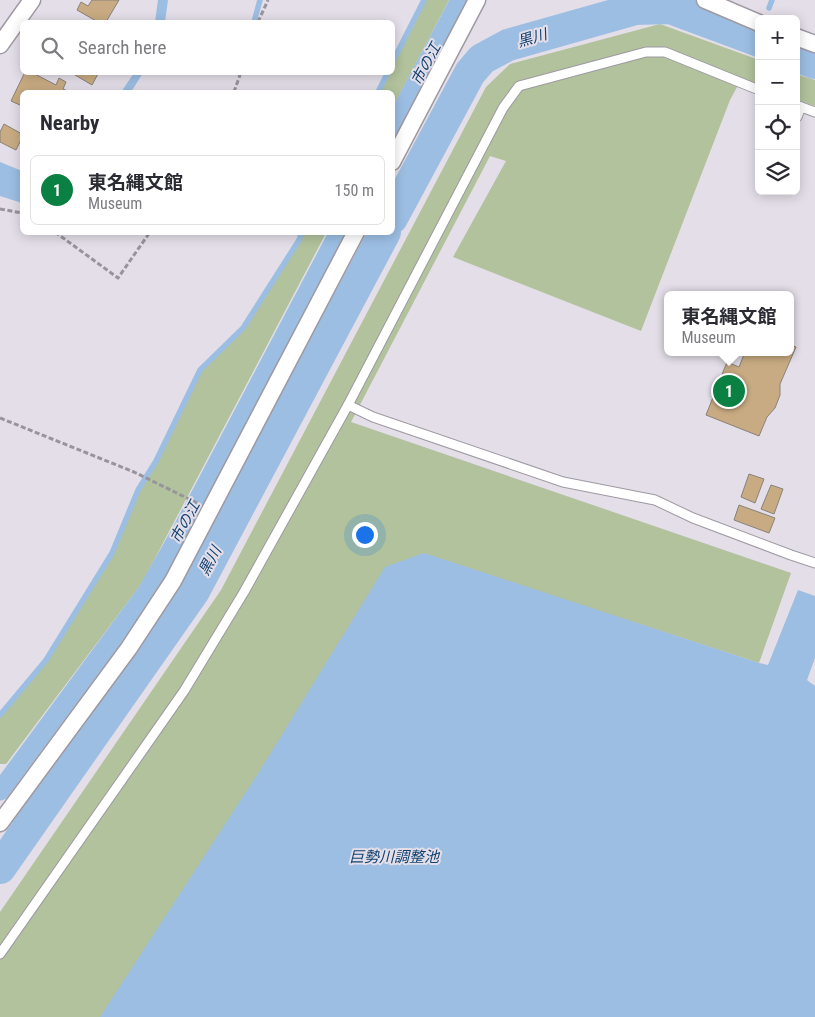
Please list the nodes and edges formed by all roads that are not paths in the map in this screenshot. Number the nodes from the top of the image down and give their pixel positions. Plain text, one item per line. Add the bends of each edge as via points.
1 (32, 0) edge
2 (477, 0) edge
3 (705, 0) edge
4 (755, 21) edge
5 (800, 38) edge
6 (815, 44) edge
7 (0, 45) edge
8 (755, 88) edge
9 (800, 106) edge
10 (815, 112) edge
11 (395, 156) edge
12 (354, 235) edge
13 (348, 405) junction
14 (815, 563) edge
15 (0, 823) edge
16 (0, 954) edge

1 - 7 street
2 - 11 street
3 - 4 street
5 - 6 street
8 - 13 lane via 665,52 646,52 519,86 503,108
9 - 10 lane
12 - 15 street via 173,581 129,648
13 - 14 lane via 373,417 563,482 655,500 693,518
13 - 16 lane via 244,592 184,691

